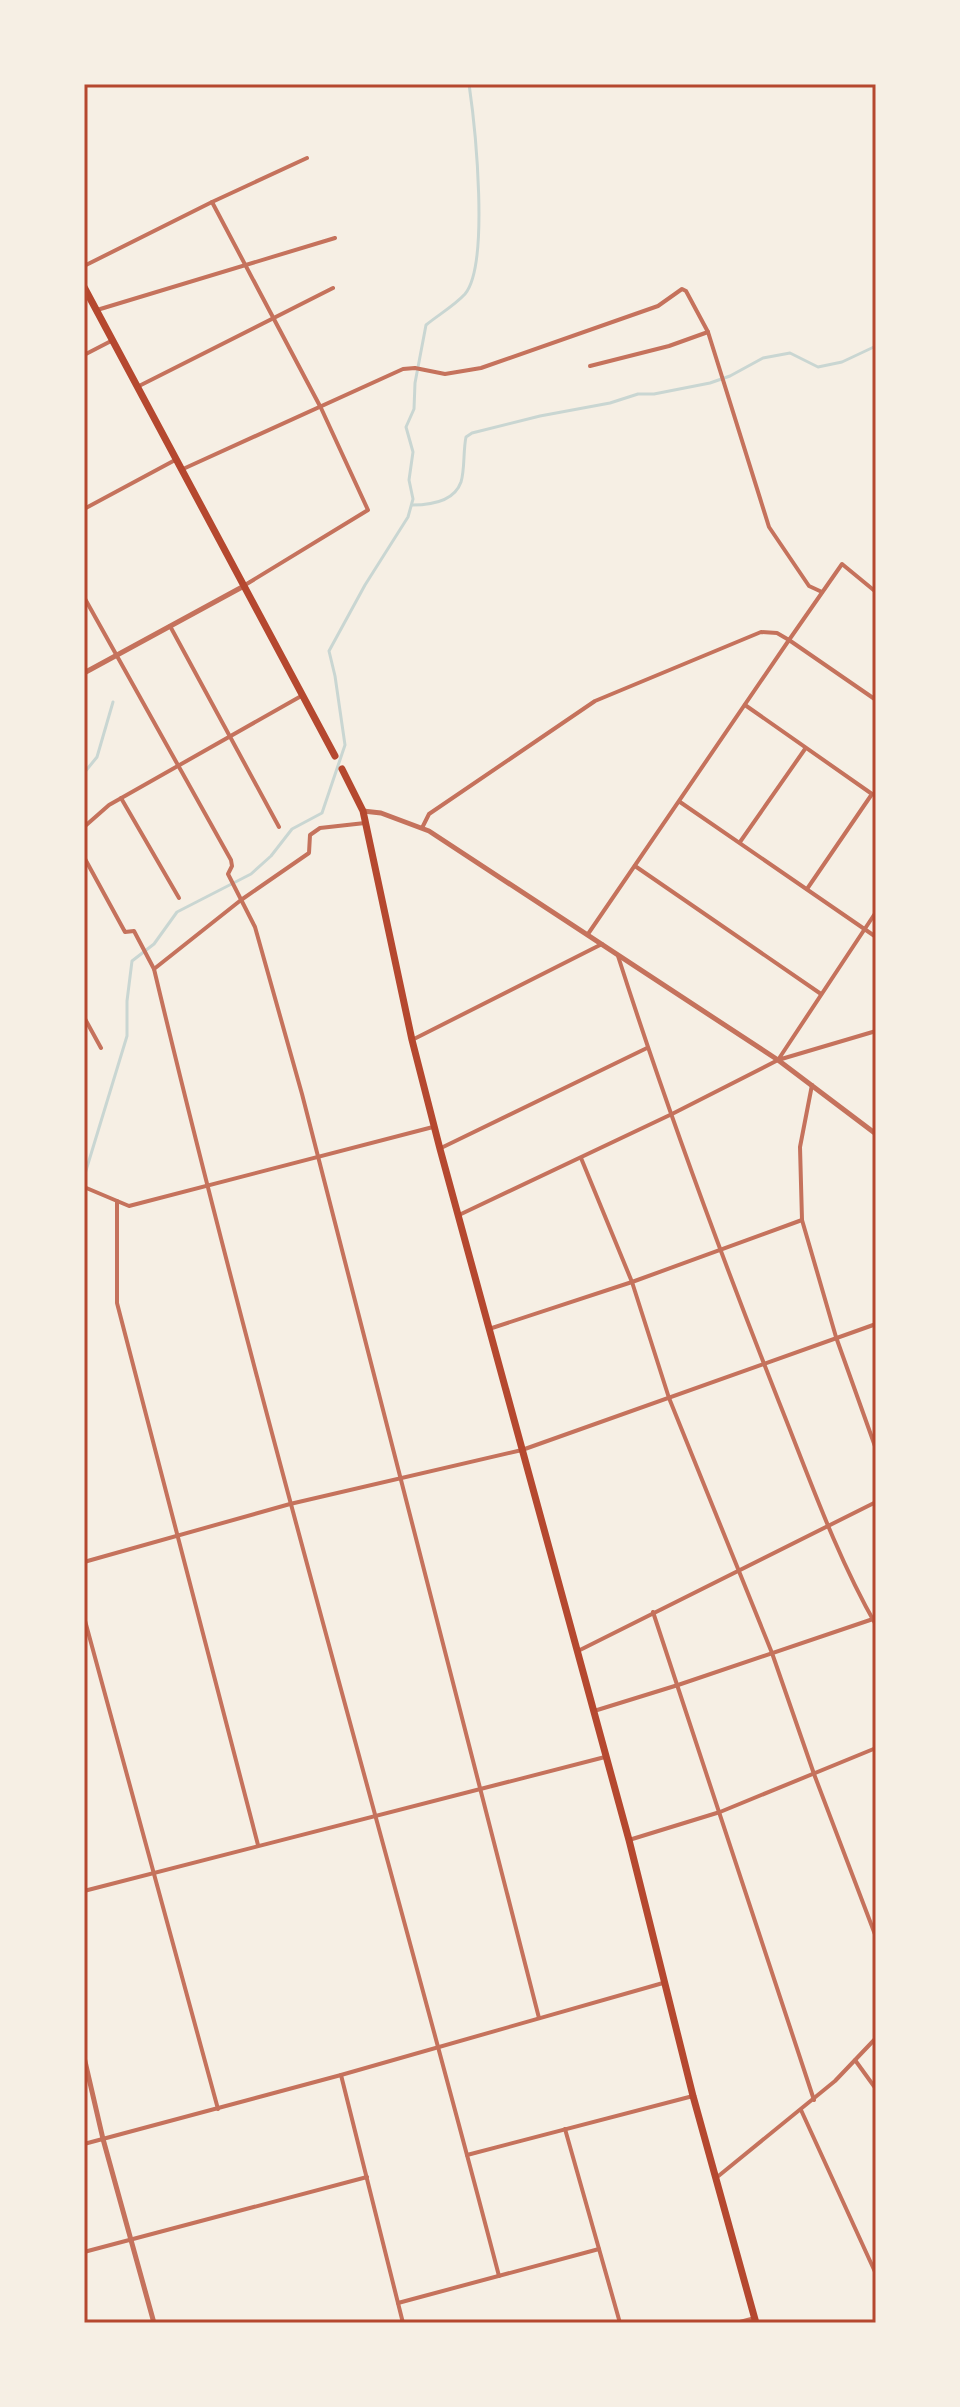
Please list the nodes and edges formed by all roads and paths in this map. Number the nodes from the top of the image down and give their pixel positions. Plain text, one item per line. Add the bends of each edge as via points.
1 (307, 158) dead end
2 (212, 202) junction
3 (335, 238) dead end
4 (84, 266) edge
5 (244, 266) junction
6 (84, 287) edge
7 (333, 288) dead end
8 (97, 310) junction
9 (273, 319) junction
10 (708, 332) junction
11 (113, 340) junction
12 (84, 355) edge
13 (590, 366) dead end
14 (138, 386) junction
15 (321, 408) junction
16 (178, 459) junction
17 (183, 469) junction
18 (84, 509) edge
19 (245, 585) junction
20 (822, 592) junction
21 (876, 592) edge
22 (84, 597) edge
23 (170, 626) junction
24 (789, 640) junction
25 (116, 656) junction
26 (84, 673) edge
27 (303, 695) junction
28 (876, 700) edge
29 (745, 705) junction
30 (231, 736) junction
31 (805, 749) junction
32 (335, 756) dead end
33 (177, 766) junction
34 (342, 769) dead end
35 (876, 788) edge
36 (872, 794) junction
37 (121, 798) junction
38 (680, 802) junction
39 (363, 811) junction
40 (365, 823) junction
41 (84, 827) edge
42 (279, 827) dead end
43 (422, 828) junction
44 (740, 843) junction
45 (84, 857) edge
46 (635, 866) junction
47 (807, 889) junction
48 (179, 898) dead end
49 (241, 900) junction
50 (876, 912) edge
51 (865, 928) junction
52 (588, 934) junction
53 (876, 937) edge
54 (602, 944) junction
55 (617, 954) junction
56 (154, 969) junction
57 (821, 995) junction
58 (84, 1017) edge
59 (876, 1031) edge
60 (412, 1040) junction
61 (101, 1048) dead end
62 (647, 1048) junction
63 (778, 1060) junction
64 (812, 1085) junction
65 (672, 1114) junction
66 (435, 1127) junction
67 (876, 1134) edge
68 (440, 1149) junction
69 (318, 1156) junction
70 (581, 1158) junction
71 (206, 1186) junction
72 (86, 1189) edge
73 (117, 1201) junction
74 (459, 1215) junction
75 (802, 1220) junction
76 (720, 1250) junction
77 (632, 1282) junction
78 (876, 1324) edge
79 (489, 1329) junction
80 (836, 1337) junction
81 (764, 1364) junction
82 (669, 1398) junction
83 (876, 1449) edge
84 (522, 1450) junction
85 (399, 1479) junction
86 (876, 1502) edge
87 (290, 1504) junction
88 (829, 1525) junction
89 (178, 1535) junction
90 (84, 1562) edge
91 (736, 1570) junction
92 (653, 1612) junction
93 (84, 1617) edge
94 (874, 1618) edge
95 (876, 1625) edge
96 (576, 1652) junction
97 (772, 1653) junction
98 (678, 1685) junction
99 (593, 1711) junction
100 (876, 1748) edge
101 (605, 1757) junction
102 (814, 1774) junction
103 (480, 1790) junction
104 (720, 1812) junction
105 (374, 1816) junction
106 (629, 1840) junction
107 (258, 1845) junction
108 (154, 1873) junction
109 (84, 1891) edge
110 (876, 1937) edge
111 (666, 1982) junction
112 (539, 2018) junction
113 (876, 2038) edge
114 (438, 2048) junction
115 (84, 2057) edge
116 (855, 2060) junction
117 (341, 2075) junction
118 (876, 2089) edge
119 (693, 2096) junction
120 (814, 2100) junction
121 (218, 2109) junction
122 (801, 2110) junction
123 (565, 2129) junction
124 (103, 2139) junction
125 (84, 2144) edge
126 (467, 2155) junction
127 (367, 2177) junction
128 (716, 2178) junction
129 (131, 2238) junction
130 (599, 2249) junction
131 (84, 2252) edge
132 (876, 2274) edge
133 (499, 2276) junction
134 (398, 2303) junction
135 (756, 2321) edge
136 (154, 2323) edge
137 (403, 2323) edge
138 (620, 2323) edge
139 (736, 2323) edge

1 - 2 street
2 - 4 street
2 - 5 street
3 - 5 street
5 - 8 street
5 - 9 street
6 - 8 highway
7 - 9 street
8 - 11 highway
9 - 14 street
9 - 15 street
10 - 13 street
10 - 15 street via 682,289 658,306 481,368 445,374 403,369
10 - 20 street via 769,527 809,586
11 - 12 street
11 - 14 highway
14 - 16 highway
15 - 17 street
15 - 19 street via 368,510
16 - 17 highway
16 - 18 street
17 - 19 highway
19 - 23 street
19 - 27 highway
20 - 21 street via 842,564
20 - 24 street
22 - 25 street
23 - 25 street
23 - 30 street
24 - 28 street
24 - 29 street
24 - 43 street via 761,632 595,701 429,814
25 - 26 street
25 - 33 street
27 - 30 street
27 - 32 highway
29 - 31 street
29 - 38 street
30 - 33 street
30 - 42 street
31 - 36 street
31 - 44 street
33 - 37 street
33 - 49 street via 231,860 228,874
34 - 39 highway
35 - 36 street
36 - 47 street
37 - 41 street
37 - 48 street
38 - 44 street
38 - 46 street
39 - 40 highway
39 - 43 street
40 - 49 street via 320,828 310,835 309,853
40 - 60 highway
43 - 52 street
44 - 47 street
45 - 56 street via 125,932 134,931
46 - 52 street
46 - 57 street
47 - 51 street
49 - 56 street
49 - 69 street via 255,927
50 - 51 street
51 - 53 street
51 - 57 street
52 - 54 street
54 - 55 street
54 - 60 street
55 - 62 street
55 - 63 street
56 - 71 street
57 - 63 street
58 - 61 street
59 - 63 street
60 - 66 highway
62 - 65 street
62 - 68 street
63 - 64 street
63 - 65 street
64 - 67 street
64 - 75 street via 800,1147
65 - 70 street
65 - 76 street
66 - 68 highway
66 - 69 street
68 - 74 highway
69 - 71 street
69 - 85 street
70 - 74 street
70 - 77 street
71 - 73 street via 129,1206
71 - 87 street
72 - 73 street
73 - 89 street via 117,1303
74 - 79 highway
75 - 76 street
75 - 80 street
76 - 77 street
76 - 81 street
77 - 79 street
77 - 82 street
78 - 80 street
79 - 84 highway
80 - 81 street
80 - 83 street
81 - 82 street
81 - 88 street
82 - 84 street
82 - 91 street
84 - 85 street
84 - 96 highway
85 - 87 street
85 - 103 street
86 - 88 street
87 - 89 street
87 - 105 street
88 - 91 street
88 - 94 street
89 - 90 street
89 - 107 street
91 - 92 street
91 - 97 street
92 - 96 street
92 - 98 street
93 - 108 street
94 - 95 street
94 - 97 street
96 - 99 highway
97 - 98 street
97 - 102 street
98 - 99 street
98 - 104 street
99 - 101 highway
100 - 102 street
101 - 103 street
101 - 106 highway
102 - 104 street
102 - 110 street
103 - 105 street
103 - 112 street
104 - 106 street
104 - 120 street
105 - 107 street
105 - 114 street
106 - 111 highway
107 - 108 street
108 - 109 street
108 - 121 street
111 - 112 street
111 - 119 highway
112 - 114 street
113 - 116 street
114 - 117 street
114 - 126 street
115 - 124 street
116 - 118 street
116 - 120 street
117 - 121 street
117 - 127 street
119 - 123 street
119 - 128 highway
120 - 122 street
121 - 124 street
122 - 128 street
122 - 132 street
123 - 126 street
123 - 130 street
124 - 125 street
124 - 129 street
126 - 133 street
127 - 129 street
127 - 134 street
128 - 135 highway
129 - 131 street
129 - 136 street
130 - 133 street
130 - 138 street
133 - 134 street
134 - 137 street
135 - 139 street

